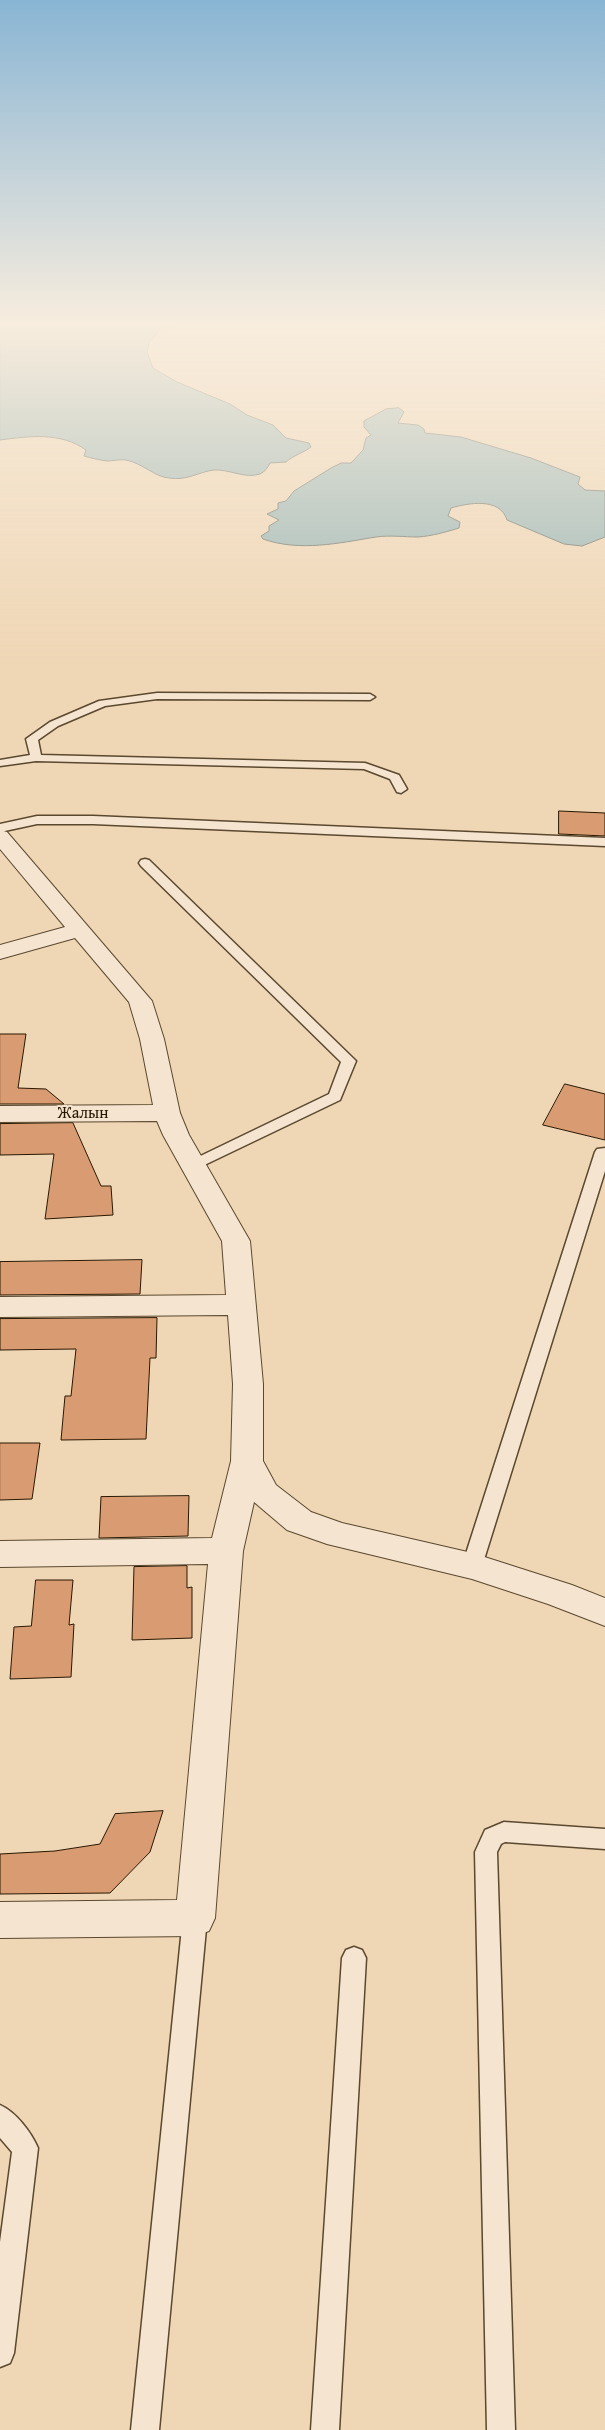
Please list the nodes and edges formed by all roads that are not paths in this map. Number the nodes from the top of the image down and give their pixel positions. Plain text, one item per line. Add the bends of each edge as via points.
1 (370, 697) dead end
2 (36, 758) junction
3 (0, 763) edge
4 (401, 789) dead end
5 (0, 828) edge
6 (0, 836) edge
7 (605, 842) edge
8 (145, 863) dead end
9 (79, 930) junction
10 (0, 952) edge
11 (167, 1113) junction
12 (0, 1114) edge
13 (604, 1152) dead end
14 (194, 1165) junction
15 (242, 1305) junction
16 (0, 1307) edge
17 (247, 1461) junction
18 (226, 1551) junction
19 (0, 1554) edge
20 (472, 1566) junction
21 (605, 1612) edge
22 (605, 1838) edge
23 (195, 1918) junction
24 (0, 1920) edge
25 (354, 1958) dead end
26 (0, 2118) edge
27 (3, 2298) edge
28 (0, 2353) edge
29 (145, 2430) edge
30 (325, 2430) edge
31 (501, 2430) edge

1 - 2 lane via 157,696 103,703 54,724 32,738
2 - 3 lane
2 - 4 lane via 365,766 395,777
5 - 7 lane via 37,820 93,820
6 - 9 street
8 - 14 lane via 349,1061 335,1097
9 - 10 street
9 - 11 street via 140,1002 152,1039
11 - 12 street, Жалын
11 - 14 street
13 - 20 lane
14 - 15 street via 236,1241
15 - 16 street
15 - 17 street via 248,1384
17 - 18 street
17 - 20 street via 265,1493 299,1521 339,1535
18 - 19 street
18 - 23 street
20 - 21 street
22 - 31 lane via 504,1832 493,1837 486,1852
23 - 24 street
23 - 29 lane
25 - 30 lane
26 - 27 lane via 25,2148
27 - 28 lane

